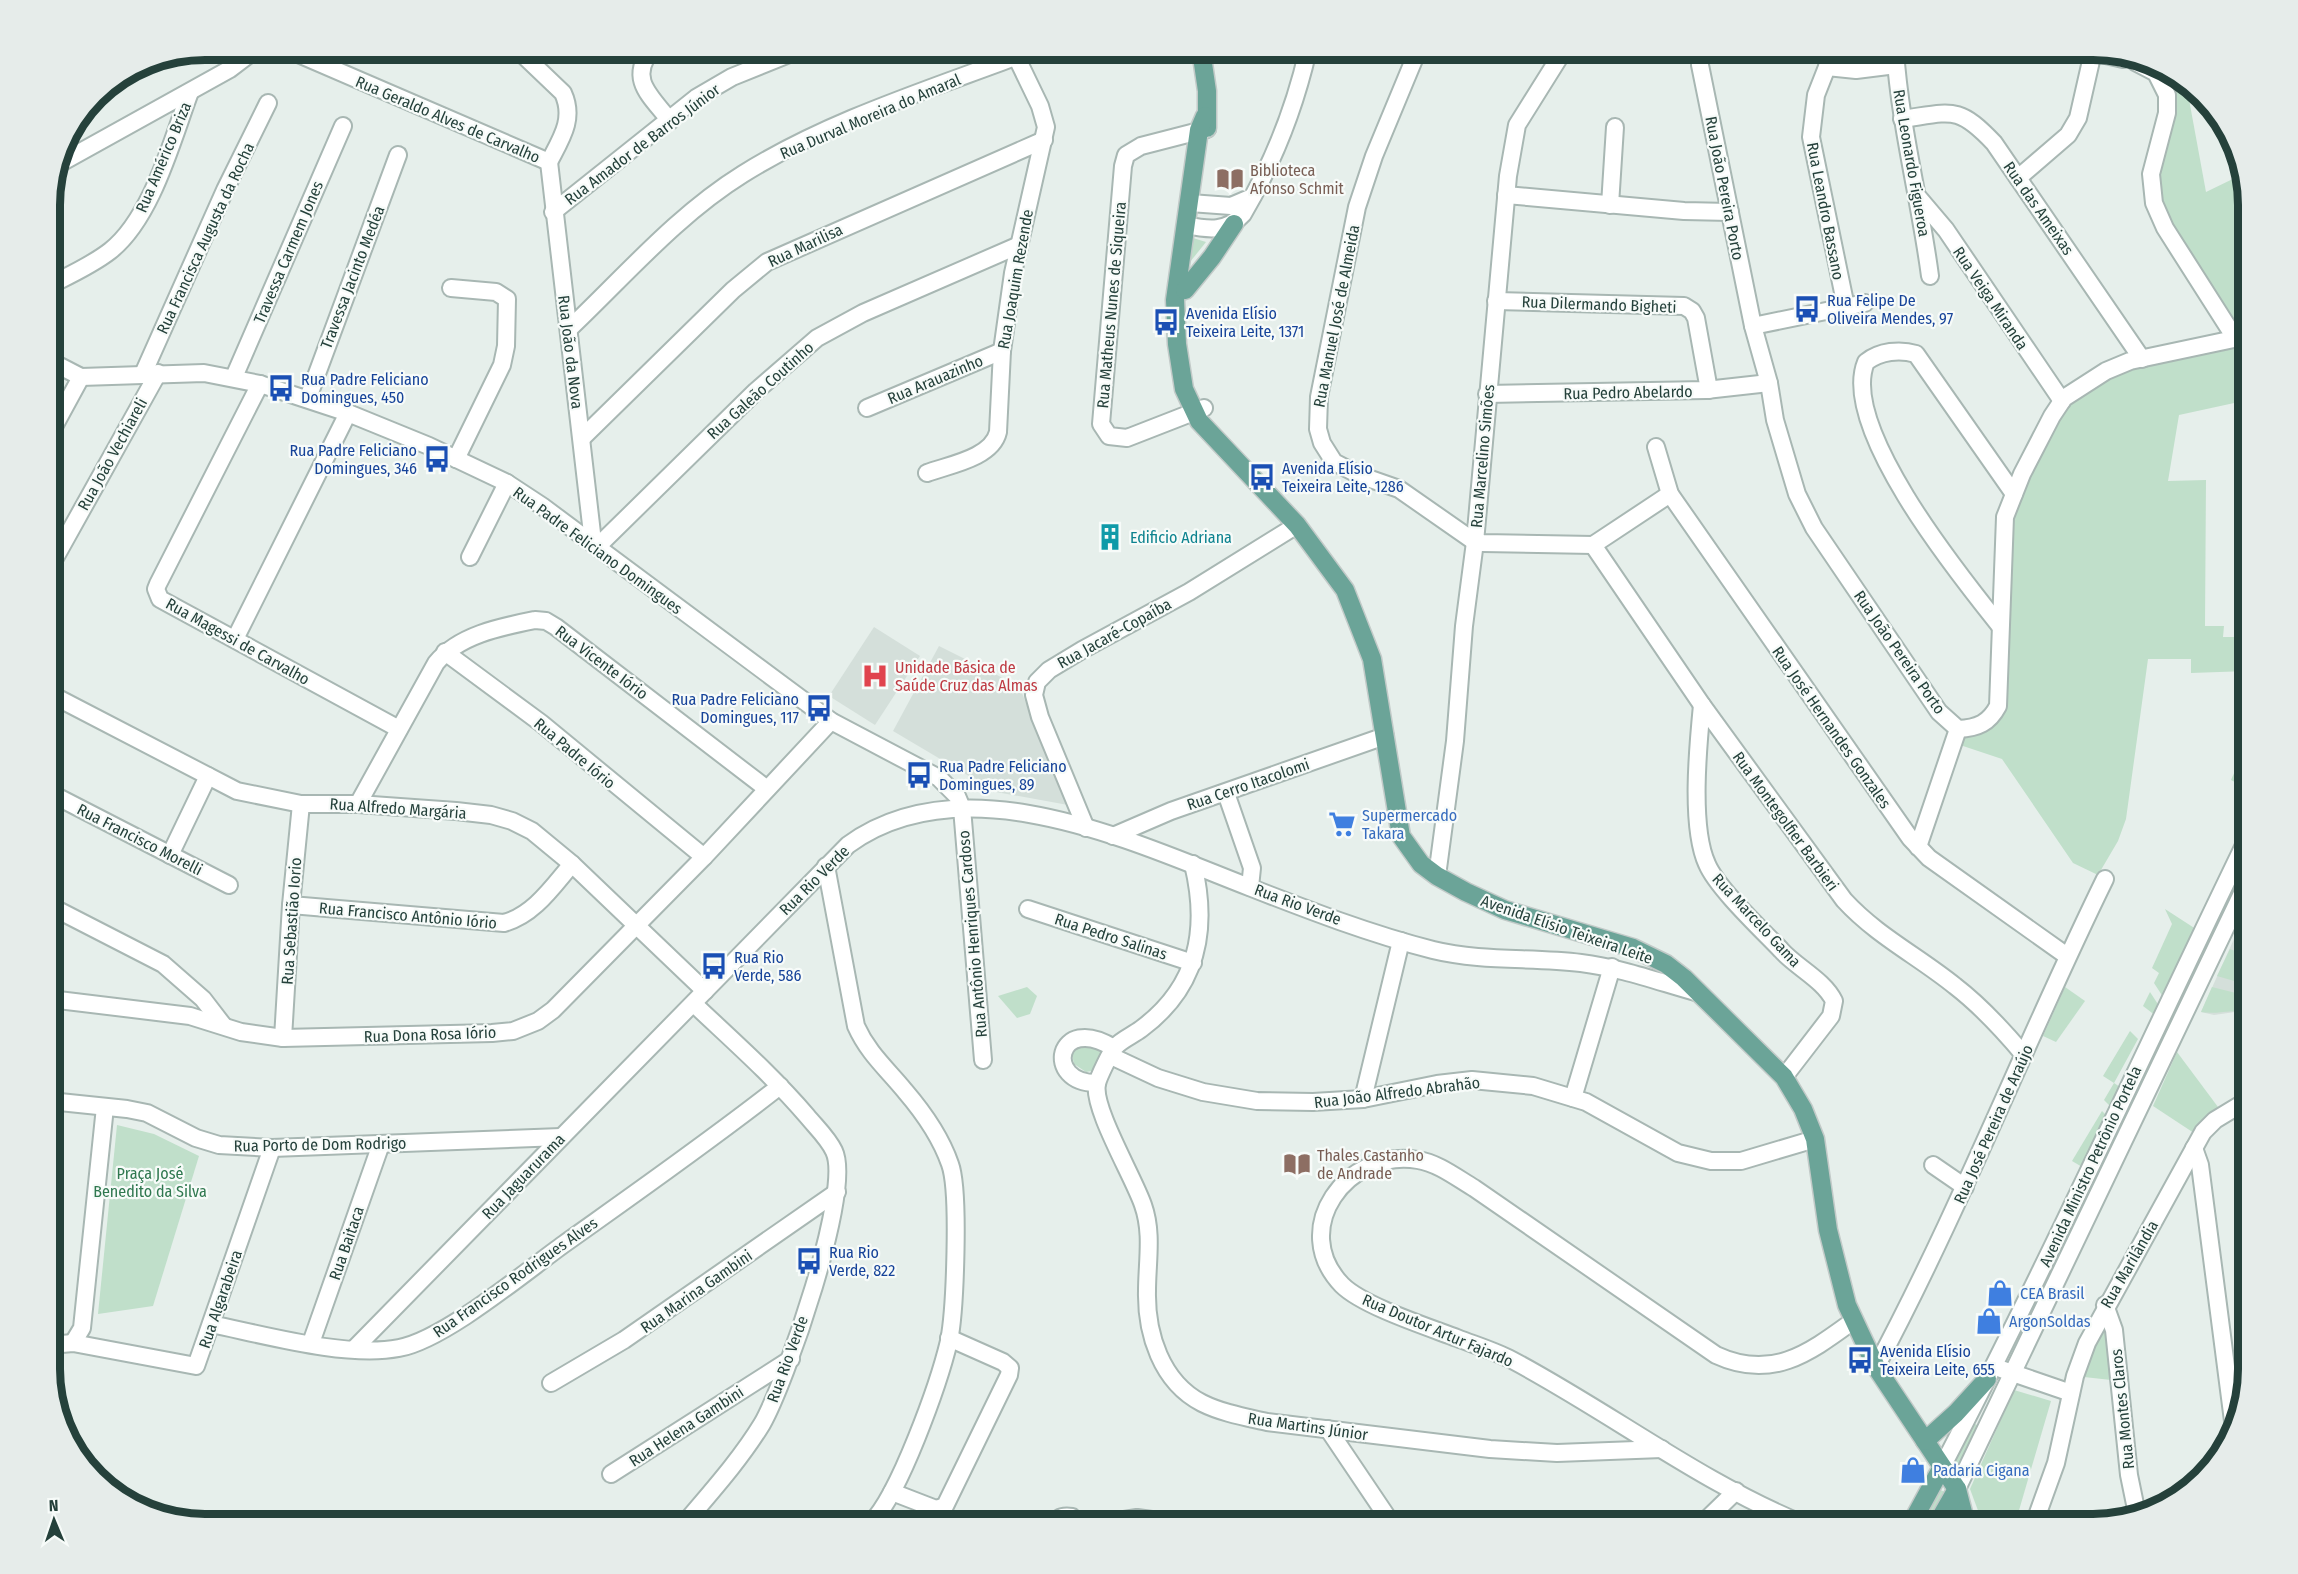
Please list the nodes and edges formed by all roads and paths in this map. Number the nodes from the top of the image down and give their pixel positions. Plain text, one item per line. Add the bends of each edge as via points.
1 (242, 60) edge
2 (312, 60) edge
3 (528, 60) edge
4 (644, 60) edge
5 (776, 60) edge
6 (997, 60) edge
7 (1017, 60) edge
8 (1202, 60) edge
9 (1306, 60) edge
10 (1414, 60) edge
11 (1558, 60) edge
12 (1832, 60) edge
13 (1887, 60) edge
14 (1896, 60) edge
15 (2087, 60) edge
16 (1700, 65) dead end
17 (1827, 67) junction
18 (2157, 75) edge
19 (190, 92) junction
20 (268, 103) dead end
21 (1902, 119) junction
22 (670, 121) junction
23 (1204, 125) junction
24 (343, 126) dead end
25 (1615, 127) dead end
26 (1044, 140) junction
27 (398, 155) dead end
28 (68, 159) edge
29 (549, 162) junction
30 (2018, 178) junction
31 (1506, 195) junction
32 (1252, 196) junction
33 (1918, 197) junction
34 (1195, 203) junction
35 (1610, 205) junction
36 (553, 212) junction
37 (1730, 212) junction
38 (1234, 224) junction
39 (1191, 226) junction
40 (1017, 246) junction
41 (1930, 276) dead end
42 (60, 280) edge
43 (451, 288) dead end
44 (1185, 290) junction
45 (1496, 301) junction
46 (1864, 303) dead end
47 (1845, 307) junction
48 (1753, 326) junction
49 (569, 329) junction
50 (2238, 331) edge
51 (2238, 338) edge
52 (1002, 351) junction
53 (2142, 359) junction
54 (60, 366) edge
55 (151, 374) junction
56 (81, 377) junction
57 (234, 377) junction
58 (1769, 383) junction
59 (260, 384) junction
60 (1710, 390) junction
61 (1487, 394) junction
62 (308, 398) junction
63 (2062, 401) junction
64 (867, 408) dead end
65 (1198, 410) junction
66 (348, 413) junction
67 (60, 416) edge
68 (582, 438) junction
69 (1656, 447) dead end
70 (456, 459) junction
71 (927, 473) dead end
72 (507, 483) junction
73 (1671, 494) junction
74 (2014, 494) junction
75 (1297, 525) junction
76 (1475, 542) junction
77 (596, 544) junction
78 (1593, 545) junction
79 (60, 548) edge
80 (470, 557) dead end
81 (2000, 626) junction
82 (235, 639) junction
83 (445, 652) junction
84 (60, 699) edge
85 (1702, 705) junction
86 (831, 721) junction
87 (399, 729) junction
88 (1958, 729) junction
89 (1384, 736) junction
90 (208, 777) junction
91 (767, 789) junction
92 (1226, 793) junction
93 (60, 798) edge
94 (301, 804) junction
95 (358, 804) junction
96 (962, 808) junction
97 (1086, 828) junction
98 (1113, 837) junction
99 (1918, 847) junction
100 (170, 855) junction
101 (704, 857) junction
102 (2238, 858) edge
103 (572, 864) junction
104 (1193, 864) junction
105 (826, 866) junction
106 (1437, 876) junction
107 (2105, 879) dead end
108 (230, 885) dead end
109 (1250, 887) junction
110 (2238, 902) edge
111 (291, 905) junction
112 (1028, 909) dead end
113 (60, 911) edge
114 (635, 925) junction
115 (1401, 941) junction
116 (2067, 956) junction
117 (1193, 963) junction
118 (1611, 967) junction
119 (1699, 993) junction
120 (699, 998) junction
121 (60, 1000) edge
122 (223, 1025) junction
123 (283, 1038) junction
124 (1113, 1052) junction
125 (2024, 1055) junction
126 (983, 1060) dead end
127 (1784, 1077) junction
128 (1097, 1083) junction
129 (780, 1086) junction
130 (1574, 1098) junction
131 (1363, 1099) junction
132 (60, 1102) edge
133 (2238, 1106) edge
134 (105, 1107) junction
135 (561, 1137) junction
136 (1815, 1140) junction
137 (381, 1144) junction
138 (272, 1148) junction
139 (2194, 1148) junction
140 (1933, 1166) dead end
141 (1965, 1187) junction
142 (837, 1192) junction
143 (2106, 1305) junction
144 (1853, 1321) junction
145 (211, 1324) junction
146 (949, 1338) junction
147 (73, 1343) junction
148 (311, 1343) junction
149 (60, 1344) edge
150 (354, 1349) junction
151 (791, 1359) junction
152 (1876, 1366) junction
153 (1991, 1373) junction
154 (2011, 1373) junction
155 (551, 1383) dead end
156 (2071, 1393) junction
157 (2232, 1410) edge
158 (1328, 1430) junction
159 (1925, 1441) junction
160 (1663, 1449) junction
161 (1942, 1467) junction
162 (611, 1474) dead end
163 (1957, 1489) junction
164 (1736, 1491) junction
165 (892, 1492) junction
166 (2136, 1507) edge
167 (692, 1514) edge
168 (877, 1514) edge
169 (1385, 1514) edge
170 (1712, 1514) edge
171 (1783, 1514) edge
172 (1916, 1514) edge
173 (1943, 1514) edge
174 (1963, 1514) edge
175 (2038, 1514) edge

1 - 19 street
2 - 29 street, Rua Geraldo Alves de Carvalho
3 - 29 street, Rua Geraldo Alves de Carvalho via 563,93 568,103 567,128
4 - 22 street via 641,78
5 - 22 street, Rua Amador de Barros Júnior via 713,87
6 - 49 street, Rua Durval Moreira do Amaral via 809,139 742,174 680,221
7 - 26 street, Rua Joaquim Rezende via 1043,113
8 - 23 main road, Avenida Elísio Teixeira Leite via 1207,91
9 - 32 street via 1280,141
10 - 76 street, Rua Manuel José de Almeida via 1357,207 1319,397 1318,429 1334,462 1399,489
11 - 31 street, Rua Marcelino Simões via 1517,125
12 - 17 street, Rua Leandro Bassano
13 - 17 street via 1856,70
14 - 21 street, Rua Leonardo Figueroa
15 - 30 street via 2078,118 2068,135
16 - 37 street, Rua João Pereira Porto
17 - 47 street, Rua Leandro Bassano via 1813,106 1811,136
18 - 50 street via 2167,94 2167,113 2151,174 2154,203 2165,228
19 - 28 street
19 - 42 street, Rua Américo Briza via 168,152 128,233 111,250
20 - 55 street, Rua Francisca Augusta da Rocha via 225,190
21 - 30 street, Rua das Ameixas via 1941,114 1967,117 1995,143
21 - 33 street, Rua Leonardo Figueroa
22 - 36 street, Rua Amador de Barros Júnior
23 - 34 main road, Avenida Elísio Teixeira Leite
23 - 65 street, Rua Matheus Nunes de Siqueira via 1126,155 1101,424 1107,435 1120,439
24 - 57 street, Travessa Carmem Jones
25 - 35 street
26 - 40 street, Rua Joaquim Rezende
26 - 68 street, Rua Marilisa via 767,262 733,290
27 - 62 street, Travessa Jacinto Medéa
29 - 36 street, Rua João da Nova
30 - 53 street, Rua das Ameixas
31 - 35 street
31 - 45 street, Rua Marcelino Simões
32 - 34 street via 1231,206
32 - 38 street
33 - 41 street, Rua Leonardo Figueroa
33 - 63 street, Rua Veiga Miranda via 1946,230
34 - 39 main road, Avenida Elísio Teixeira Leite
35 - 37 street
36 - 49 street, Rua João da Nova
37 - 48 street, Rua João Pereira Porto
38 - 39 street via 1211,229
38 - 44 main road
39 - 44 main road, Avenida Elísio Teixeira Leite
39 - 65 main road, Avenida Elísio Teixeira Leite via 1175,317 1181,375
40 - 52 street, Rua Joaquim Rezende
40 - 77 street, Rua Galeão Coutinho via 863,313 817,338
43 - 70 street via 496,292 507,299 507,345 502,365
44 - 65 main road, Avenida Elísio Teixeira Leite via 1186,350
45 - 60 street, Rua Dilermando Bigheti via 1684,306 1696,318
45 - 61 street, Rua Marcelino Simões
46 - 47 street
47 - 48 street
48 - 58 street, Rua João Pereira Porto
49 - 68 street, Rua João da Nova
51 - 53 street, Rua João Pereira Porto
52 - 64 street, Rua Arauazinho
52 - 71 street, Rua Joaquim Rezende via 995,442 984,451
53 - 63 street, Rua João Pereira Porto via 2106,371
54 - 56 street
55 - 56 street, Rua Padre Feliciano Domingues
55 - 57 street, Rua Padre Feliciano Domingues
55 - 79 street, Rua João Vechiareli
56 - 67 street
57 - 59 street, Rua Padre Feliciano Domingues
58 - 60 street, Rua Pedro Abelardo
58 - 88 street, Rua João Pereira Porto via 1775,420 1797,494 1814,528 1940,712
59 - 62 street, Rua Padre Feliciano Domingues
59 - 82 street, Rua Magessi de Carvalho via 156,589 160,599
60 - 61 street, Rua Pedro Abelardo
61 - 76 street, Rua Marcelino Simões
62 - 66 street, Rua Padre Feliciano Domingues
63 - 74 street, Rua João Pereira Porto
65 - 75 main road, Avenida Elísio Teixeira Leite via 1215,436
66 - 70 street, Rua Padre Feliciano Domingues
66 - 82 street
68 - 77 street, Rua João da Nova
69 - 73 street, Rua José Hernandes Gonzales
70 - 72 street, Rua Padre Feliciano Domingues
72 - 77 street, Rua Padre Feliciano Domingues
72 - 80 street
73 - 78 street
73 - 99 street, Rua José Hernandes Gonzales
74 - 81 street, Rua João Pereira Porto via 2005,517
74 - 81 street via 1916,354 1891,352 1866,362 1862,391 1874,435 1891,472 1957,573
75 - 89 main road, Avenida Elísio Teixeira Leite via 1345,590 1361,626 1372,659
75 - 97 street, Rua Jacaré-Copaíba via 1189,592 1082,650 1037,682 1034,695 1040,717
76 - 78 street
76 - 106 street, Rua Marcelino Simões
77 - 86 street, Rua Padre Feliciano Domingues
78 - 85 street, Rua Montegolfier Barbieri
81 - 88 street, Rua João Pereira Porto via 1998,706 1992,718 1982,725
82 - 87 street, Rua Magessi de Carvalho
83 - 87 street, Rua Vicente Iório
83 - 91 street, Rua Vicente Iório via 459,643 509,626 546,621
83 - 101 street, Rua Padre Iório via 540,723
84 - 90 street, Rua Alfredo Margária
85 - 125 street, Rua Montegolfier Barbieri via 1863,921 1955,985
85 - 127 street, Rua Marcelo Gama via 1699,810 1707,865 1784,954 1831,996 1834,1005 1831,1016
86 - 91 street, Rua Dona Rosa Iório
86 - 96 street, Rua Padre Feliciano Domingues via 939,778 957,796
87 - 95 street, Rua Vicente Iório
88 - 99 street
89 - 92 street, Rua Cerro Itacolomi
89 - 106 main road, Avenida Elísio Teixeira Leite via 1401,836 1421,864
90 - 94 street, Rua Alfredo Margária via 237,790
90 - 100 street
91 - 101 street, Rua Dona Rosa Iório
92 - 98 street, Rua Cerro Itacolomi via 1171,811
92 - 109 street via 1252,868
93 - 100 street, Rua Francisco Morelli
94 - 95 street, Rua Alfredo Margária
94 - 111 street, Rua Sebastião Iorio
95 - 103 street, Rua Alfredo Margária via 491,815 532,831
96 - 97 street, Rua Rio Verde via 1016,813
96 - 105 street, Rua Rio Verde via 920,813 874,828
96 - 126 street, Rua Antônio Henriques Cardoso
97 - 98 street, Rua Rio Verde
98 - 104 street, Rua Rio Verde
99 - 116 street, Rua José Hernandes Gonzales
100 - 108 street, Rua Francisco Morelli
101 - 114 street, Rua Dona Rosa Iório
102 - 153 street, Avenida Ministro Petrônio Portela
103 - 111 street, Rua Francisco Antônio Iório via 530,911 504,923
103 - 114 street, Rua Alfredo Margária
104 - 109 street, Rua Rio Verde
104 - 117 street via 1201,913
105 - 120 street, Rua Rio Verde
105 - 146 street via 856,1026 865,1045 921,1111 951,1166 955,1242
106 - 119 main road, Avenida Elísio Teixeira Leite via 1505,909 1653,957
107 - 116 street, Rua José Pereira de Araújo
109 - 115 street, Rua Rio Verde
110 - 154 street, Avenida Ministro Petrônio Portela
111 - 123 street, Rua Sebastião Iorio
112 - 117 street, Rua Pedro Salinas
113 - 122 street via 164,964 203,999
114 - 120 street, Rua Alfredo Margária
114 - 123 street, Rua Dona Rosa Iório via 553,1010 513,1031
115 - 118 street, Rua Rio Verde via 1464,957
115 - 131 street
116 - 125 street, Rua José Pereira de Araújo
117 - 124 street via 1161,1012
118 - 119 street, Rua Rio Verde
118 - 130 street
119 - 127 main road, Avenida Elísio Teixeira Leite
120 - 129 street, Rua Rio Verde
120 - 135 street, Rua Jaguarurama
121 - 122 street, Rua Dona Rosa Iório via 168,1012
122 - 123 street, Rua Dona Rosa Iório via 241,1032
124 - 128 street
124 - 128 street via 1102,1040 1082,1036 1070,1041 1063,1051 1069,1075 1080,1082
124 - 131 street, Rua João Alfredo Abrahão via 1158,1078 1222,1097 1313,1102
125 - 141 street, Rua José Pereira de Araújo
127 - 136 main road, Avenida Elísio Teixeira Leite via 1803,1108
128 - 158 street, Rua Martins Júnior via 1101,1112 1145,1209 1149,1333 1175,1380 1200,1402 1233,1415
129 - 142 street, Rua Rio Verde via 835,1152 839,1167
129 - 150 street, Rua Francisco Rodrigues Alves via 706,1144 435,1334 399,1348
130 - 131 street, Rua João Alfredo Abrahão via 1533,1086 1472,1080
130 - 136 street, Rua João Alfredo Abrahão via 1651,1140 1698,1160 1741,1161
132 - 134 street, Rua Porto de Dom Rodrigo
133 - 139 street, Rua Marilândia via 2215,1120
134 - 138 street, Rua Porto de Dom Rodrigo via 147,1113 219,1145
134 - 147 street via 82,1328
135 - 137 street, Rua Porto de Dom Rodrigo
135 - 150 street, Rua Jaguarurama
136 - 144 main road, Avenida Elísio Teixeira Leite via 1831,1246
137 - 138 street, Rua Porto de Dom Rodrigo
137 - 148 street, Rua Baitaca
138 - 145 street, Rua Algarabeira
139 - 143 street, Rua Marilândia
139 - 157 street
140 - 141 street
141 - 152 street, Rua José Pereira de Araújo
142 - 151 street, Rua Rio Verde via 831,1229
142 - 155 street, Rua Marina Gambini via 624,1340
143 - 156 street, Rua Marilândia via 2087,1343
143 - 166 street, Rua Montes Claros via 2114,1330
144 - 152 main road, Avenida Elísio Teixeira Leite
144 - 160 street, Rua Doutor Artur Fajardo via 1822,1344 1779,1364 1733,1363 1474,1188 1427,1162 1396,1159 1371,1165 1348,1178 1337,1190 1327,1210 1321,1239 1331,1272 1347,1290 1510,1359
145 - 147 street, Rua Algarabeira via 199,1361 192,1366
145 - 148 street, Rua Francisco Rodrigues Alves
146 - 165 street via 941,1370
146 - 165 street via 1004,1362 1010,1369 1003,1390 945,1506 936,1509
147 - 149 street
148 - 150 street, Rua Francisco Rodrigues Alves
151 - 162 street, Rua Helena Gambini
151 - 167 street, Rua Rio Verde via 761,1425
152 - 159 main road, Avenida Elísio Teixeira Leite
153 - 154 street
153 - 159 main road
153 - 161 street, Avenida Ministro Petrônio Portela
154 - 156 street
154 - 163 street, Avenida Ministro Petrônio Portela
156 - 175 street, Rua Marilândia via 2056,1463
158 - 160 street, Rua Martins Júnior via 1557,1453
158 - 169 street
159 - 161 main road, Avenida Elísio Teixeira Leite
160 - 164 street, Rua Doutor Artur Fajardo
161 - 163 main road, Avenida Elísio Teixeira Leite
161 - 172 main road, Avenida Ministro Petrônio Portela
163 - 173 main road, Avenida Ministro Petrônio Portela
163 - 174 main road, Avenida Elísio Teixeira Leite
164 - 170 street
164 - 171 street, Rua Doutor Artur Fajardo
165 - 168 street

